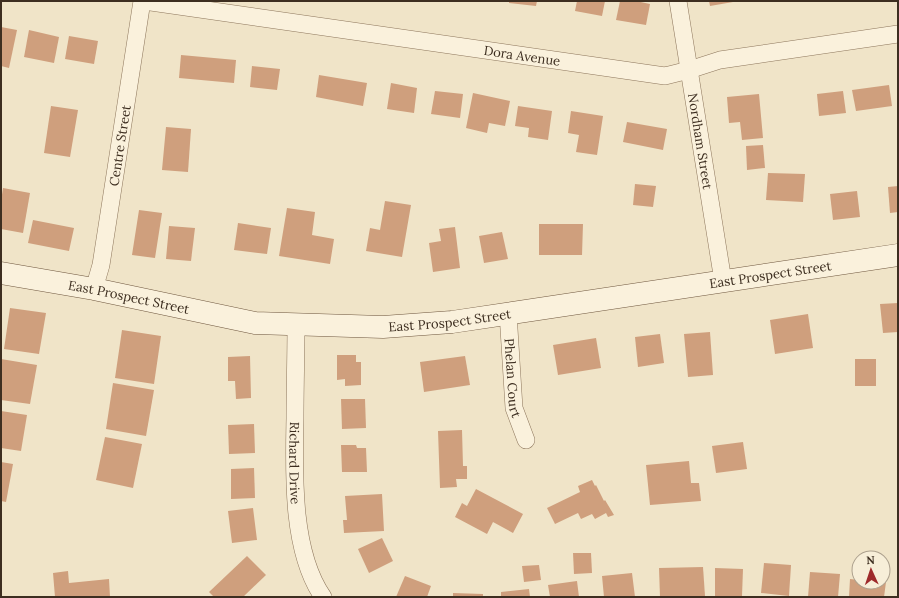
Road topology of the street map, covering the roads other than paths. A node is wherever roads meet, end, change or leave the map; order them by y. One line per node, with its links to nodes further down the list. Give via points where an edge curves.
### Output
1 (143, 1): 4 (street, Dora Avenue, via 665,76); 8 (street, Centre Street, via 101,265)
2 (678, 1): 4 (street, Nordham Street)
3 (898, 34): 4 (street, Dora Avenue, via 720,60)
4 (689, 70): 7 (street, Nordham Street)
5 (898, 255): 7 (street, East Prospect Street)
6 (1, 273): 8 (street, East Prospect Street)
7 (724, 281): 9 (street, East Prospect Street)
8 (94, 289): 10 (street, East Prospect Street, via 255,322)
9 (508, 314): 10 (street, East Prospect Street, via 452,322 383,327); 11 (street, Phelan Court, via 514,408)
10 (296, 323): 12 (street, Richard Drive, via 296,503 302,544 310,572)
11 (526, 440)
12 (321, 596)

